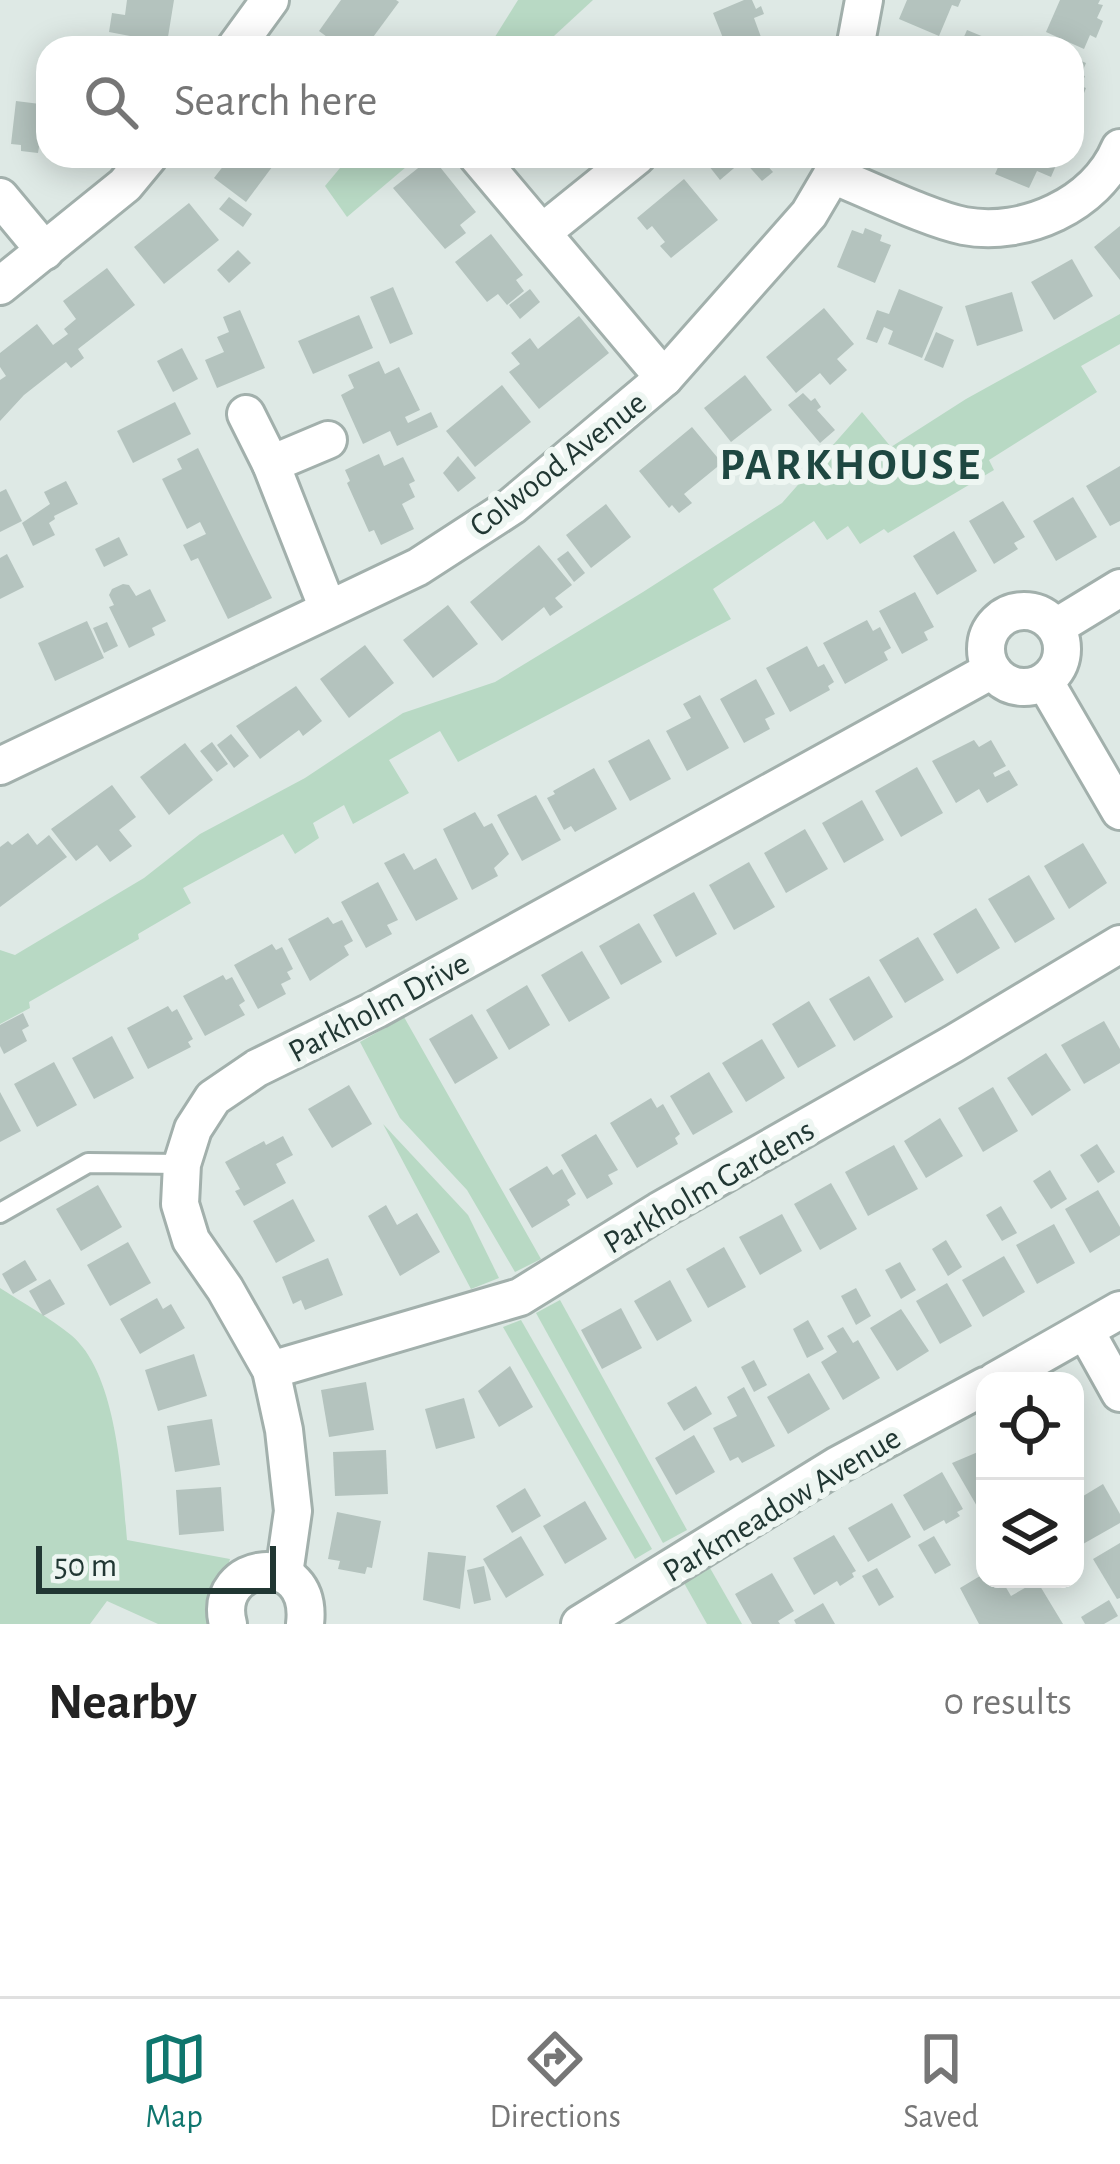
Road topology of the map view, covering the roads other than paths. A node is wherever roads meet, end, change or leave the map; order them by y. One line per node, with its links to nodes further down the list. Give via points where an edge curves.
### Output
1 (270, 0): 3 (street)
2 (864, 0): 4 (street)
3 (244, 36)
4 (857, 36)
5 (1120, 148): 10 (street, via 1079,199 1045,219 1002,226 963,226)
6 (139, 168): 13 (street)
7 (488, 168): 12 (street)
8 (622, 168): 12 (street)
9 (832, 168): 15 (street, Colwood Avenue, via 809,214)
10 (840, 168)
11 (0, 197): 13 (street)
12 (544, 231): 15 (street)
13 (45, 251): 14 (street)
14 (0, 286)
15 (664, 378): 20 (street, Colwood Avenue, via 512,506 418,567)
16 (246, 413): 18 (street)
17 (328, 440): 18 (street)
18 (271, 464): 20 (street)
19 (1120, 589): 21 (street)
20 (328, 610): 24 (street, Colwood Avenue)
21 (1056, 627): 22 (street, via 1041,614 1003,617 986,651); 23 (street, via 1063,646)
22 (992, 670): 23 (street, via 1006,684); 27 (street, Parkholm Drive, via 257,1068 213,1098)
23 (1046, 682): 25 (street)
24 (0, 766)
25 (1120, 811)
26 (1120, 944): 31 (street, Parkholm Gardens, via 520,1297)
27 (182, 1164): 28 (lane, via 88,1163); 31 (street, Parkholm Drive, via 180,1204 191,1240)
28 (0, 1213)
29 (1120, 1310): 30 (street)
30 (1086, 1332): 32 (street); 34 (street)
31 (271, 1370): 35 (street, Parkholm Drive, via 293,1511)
32 (1012, 1372)
33 (976, 1391): 38 (street, Parkmeadow Avenue, via 838,1465)
34 (1120, 1393)
35 (284, 1574): 36 (street, via 240,1578 226,1597); 37 (street, via 300,1587)
36 (228, 1624)
37 (305, 1624)
38 (580, 1624)

